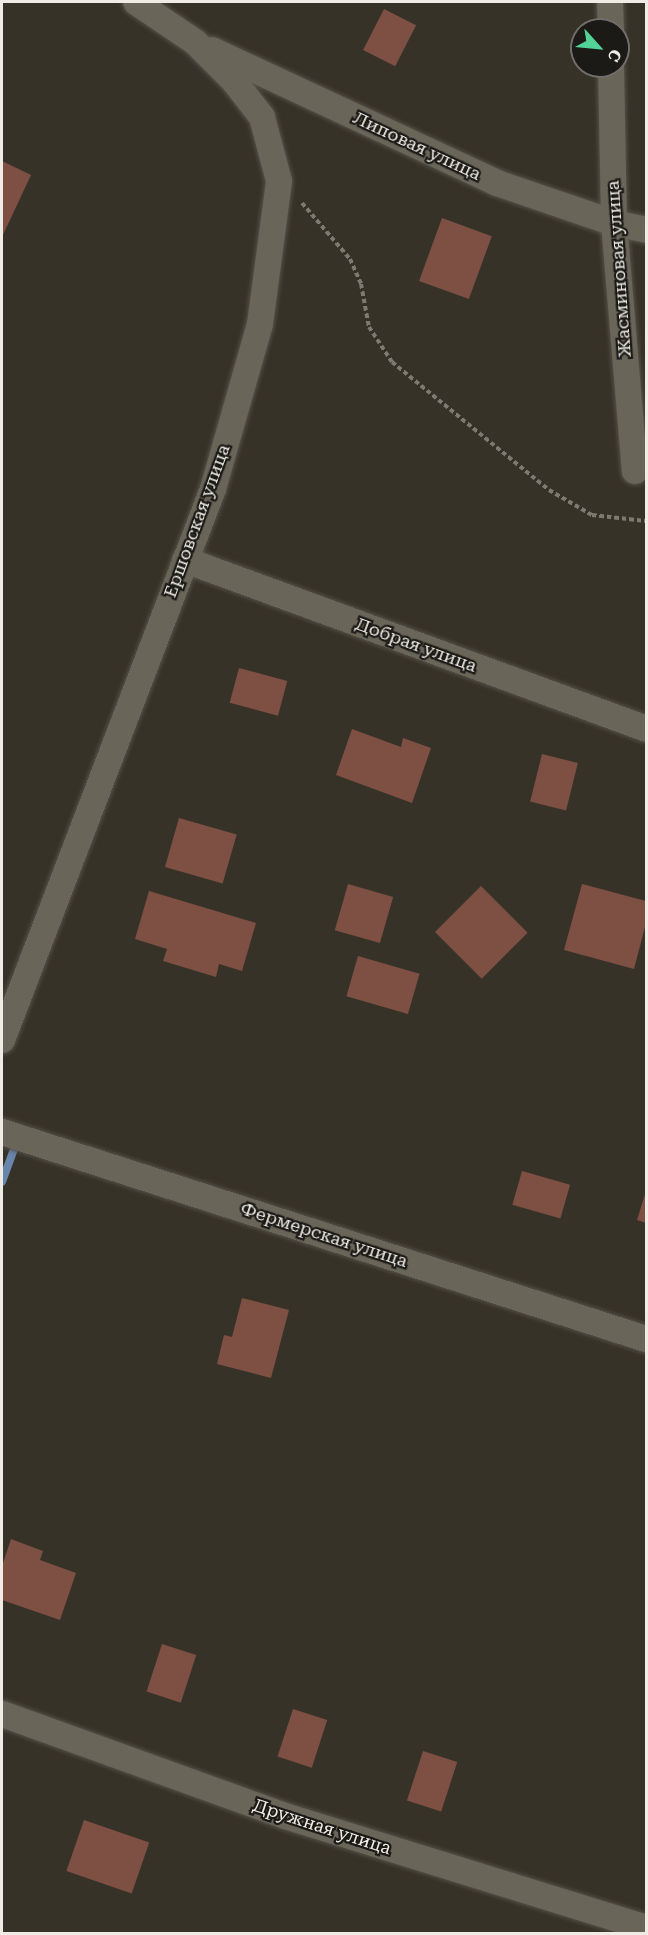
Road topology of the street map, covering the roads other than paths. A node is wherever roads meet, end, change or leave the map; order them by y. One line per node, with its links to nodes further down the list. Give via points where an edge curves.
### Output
1 (136, 2): 4 (street, Ершовская улица)
2 (610, 2): 3 (street)
3 (611, 18)
4 (195, 42): 6 (street, Липовая улица, via 496,183); 9 (street, Ершовская улица, via 262,117 279,181 260,324 213,489)
5 (611, 78): 6 (street, Жасминовая улица)
6 (614, 223): 7 (street, Липовая улица); 8 (street, Жасминовая улица)
7 (646, 230)
8 (635, 471)
9 (185, 560): 10 (street, Добрая улица); 11 (street, Ершовская улица)
10 (646, 729)
11 (2, 1040)
12 (2, 1132): 13 (street, Фермерская улица)
13 (646, 1339)
14 (2, 1714): 15 (street, Дружная улица, via 285,1816)
15 (646, 1928)

